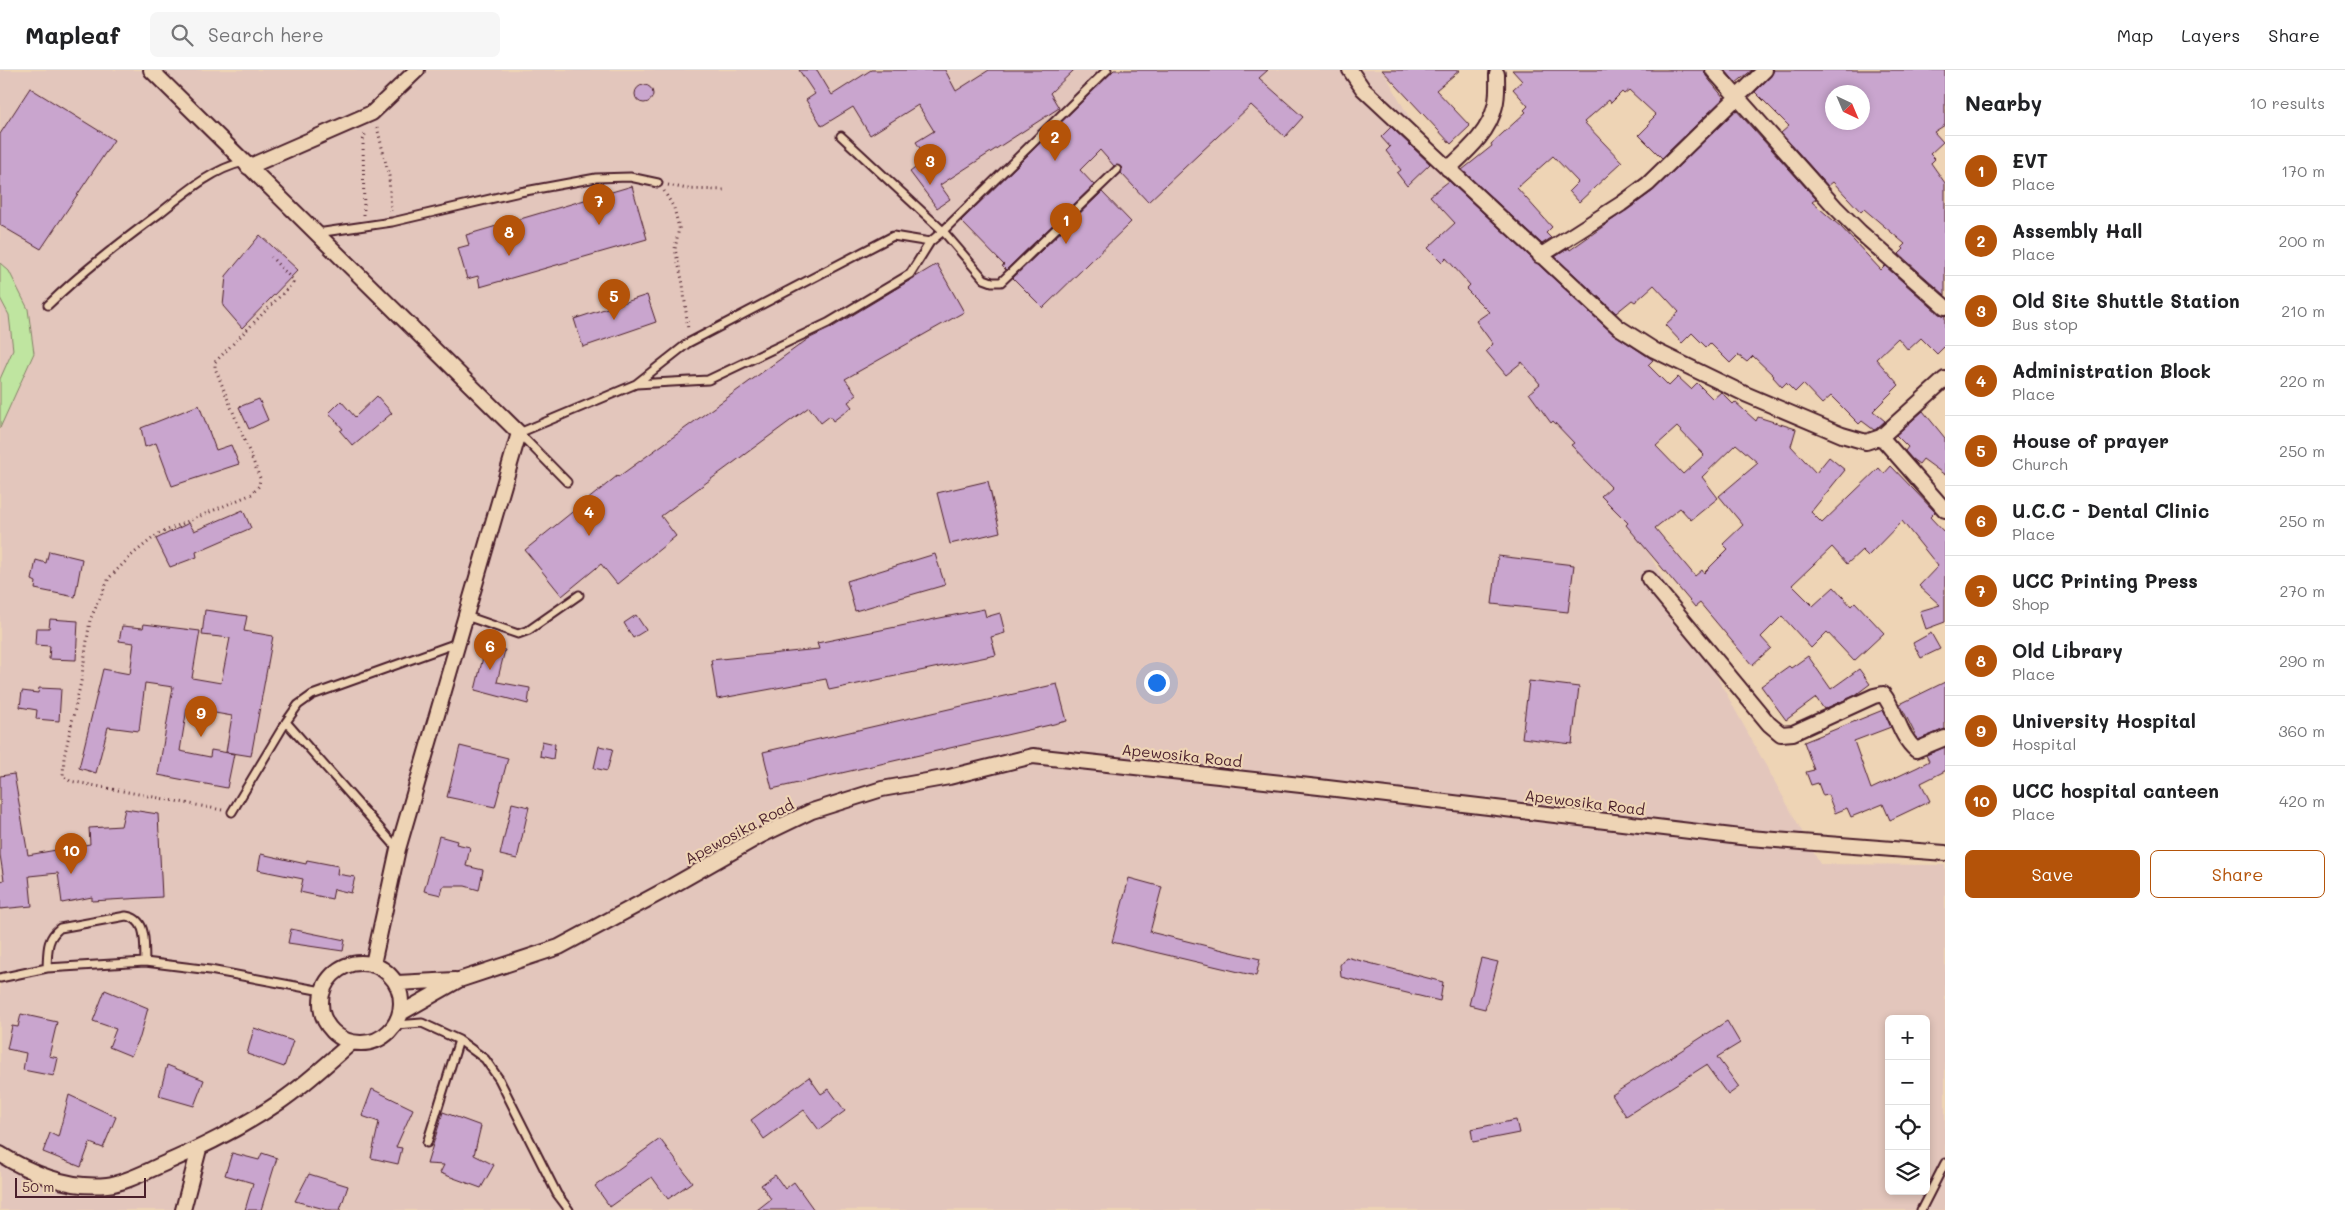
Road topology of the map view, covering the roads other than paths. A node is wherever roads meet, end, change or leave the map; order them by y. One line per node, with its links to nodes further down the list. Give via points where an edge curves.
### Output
1 (151, 70): 10 (street)
2 (417, 70): 10 (street, via 372,113)
3 (1107, 70): 14 (lane)
4 (1350, 70): 11 (street, via 1364,90)
5 (1713, 70): 8 (street)
6 (1765, 70): 8 (street)
7 (1497, 74): 11 (street, via 1496,106 1487,127 1472,147)
8 (1738, 97): 17 (street, via 1648,184); 19 (street, via 1860,232)
9 (841, 136): 14 (lane)
10 (246, 165): 15 (street); 18 (lane, via 229,166 194,187 124,240)
11 (1448, 169): 17 (street)
12 (1117, 170): 14 (lane, via 1001,282 984,279)
13 (658, 183): 15 (lane, via 630,177 596,178 392,222)
14 (943, 231): 16 (lane)
15 (317, 233): 22 (street)
16 (930, 242): 21 (lane, via 893,236 691,341); 21 (lane, via 910,274 819,327 708,380)
17 (1540, 256): 23 (street, via 1618,327 1654,350 1745,394 1842,435 1866,442)
18 (48, 305)
19 (1945, 307)
20 (1945, 379): 23 (street)
21 (636, 384): 22 (lane)
22 (519, 433): 24 (lane); 28 (street)
23 (1881, 437): 25 (street)
24 (567, 482)
25 (1945, 510)
26 (1649, 579): 31 (street, via 1769,724 1781,734 1793,733 1883,694 1908,743 1916,750)
27 (579, 595): 28 (lane, via 529,630 518,634)
28 (466, 616): 29 (street)
29 (458, 643): 30 (lane, via 312,695 298,705); 33 (street)
30 (286, 722): 32 (lane); 33 (lane)
31 (1945, 738)
32 (232, 812)
33 (398, 849): 36 (street)
34 (1945, 853): 39 (street, Apewosika Road, via 1749,838 1319,786 1033,756 949,778 882,789 812,811 559,946)
35 (145, 962): 37 (lane); 37 (lane, via 142,925 135,918 126,916 60,928 48,943); 41 (lane, via 210,970)
36 (373, 964): 40 (street, via 386,971); 41 (street, via 360,962 348,965 337,971)
37 (47, 968): 38 (lane)
38 (0, 978)
39 (459, 980): 40 (street); 42 (street)
40 (397, 983): 42 (street, via 402,997)
41 (322, 991): 44 (street, via 320,1007 325,1023)
42 (398, 1019): 43 (lane, via 422,1023); 44 (street, via 387,1034 376,1041)
43 (459, 1040): 45 (lane); 50 (lane, via 485,1059 499,1080 557,1194)
44 (350, 1043): 46 (street, via 282,1101)
45 (427, 1143)
46 (199, 1149): 47 (street, via 108,1185 62,1182 24,1169); 49 (street)
47 (0, 1154)
48 (1945, 1163): 51 (lane)
49 (183, 1210)
50 (569, 1210)
51 (1921, 1210)

